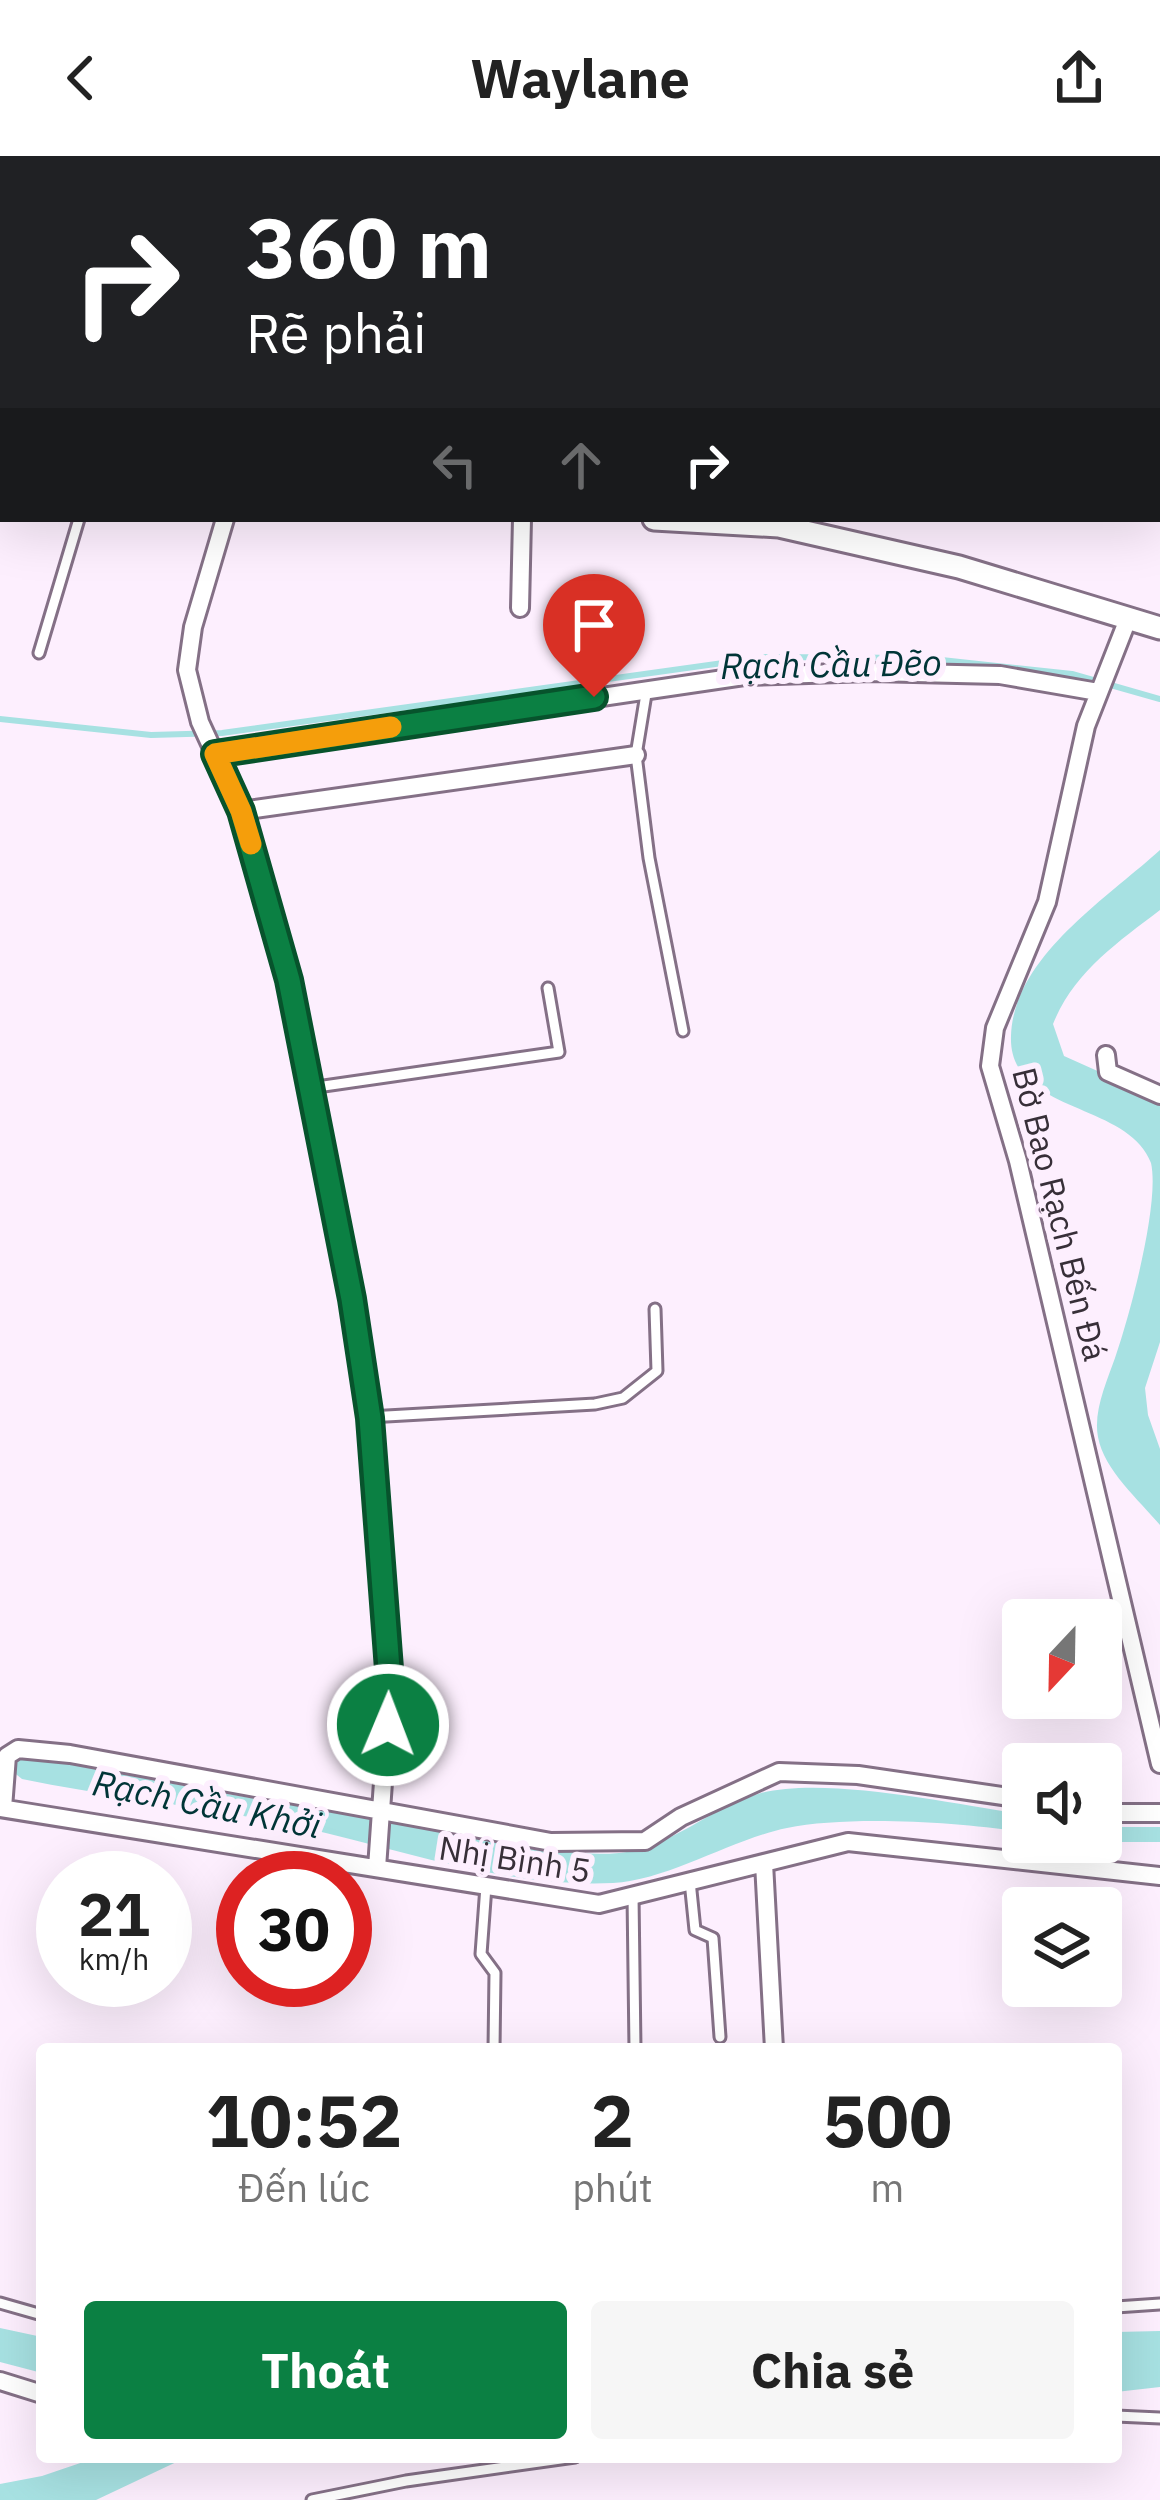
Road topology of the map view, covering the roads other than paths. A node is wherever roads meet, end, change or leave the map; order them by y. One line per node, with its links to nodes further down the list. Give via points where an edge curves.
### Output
1 (78, 522): 9 (lane)
2 (223, 522): 12 (street, via 187,670)
3 (522, 522): 6 (street)
4 (749, 522): 5 (street)
5 (780, 523): 7 (street)
6 (520, 608)
7 (1128, 620): 8 (street); 11 (street, Bờ Bao Rạch Bến Đá)
8 (1160, 628)
9 (39, 653)
10 (646, 688): 11 (street, via 871,672 1000,675); 12 (street); 13 (lane)
11 (1099, 688): 22 (street, Bờ Bao Rạch Bến Đá, via 1047,902 995,1028 990,1066)
12 (213, 750): 14 (street)
13 (636, 755): 14 (street); 16 (lane)
14 (241, 811): 18 (street)
15 (548, 988): 18 (lane, via 559,1052)
16 (683, 1031)
17 (1106, 1054): 19 (street, via 1108,1072)
18 (310, 1088): 21 (street)
19 (1160, 1095)
20 (655, 1309): 21 (lane, via 657,1371 623,1398)
21 (370, 1418): 25 (street, via 390,1682)
22 (1160, 1764)
23 (1002, 1796): 25 (street, via 779,1772 644,1840 574,1842)
24 (2, 1808): 25 (street, via 7,1756 18,1749); 28 (street, Nhị Bình 5)
25 (383, 1812): 28 (street)
26 (1122, 1813): 27 (street)
27 (1160, 1813)
28 (378, 1862): 32 (street, Nhị Bình 5)
29 (764, 1863): 30 (street, Nhị Bình 5, via 848,1842); 31 (street, Nhị Bình 5); 37 (street)
30 (1160, 1876)
31 (690, 1881): 33 (street, Nhị Bình 5); 34 (lane, via 695,1930 712,1938)
32 (486, 1886): 33 (street, Nhị Bình 5, via 598,1904); 35 (lane, via 482,1954 495,1973)
33 (633, 1895): 36 (lane)
34 (720, 2037)
35 (494, 2043)
36 (635, 2043)
37 (774, 2043)
38 (0, 2303): 41 (lane)
39 (1160, 2304): 40 (lane)
40 (1122, 2307)
41 (36, 2313)
42 (0, 2380): 43 (street)
43 (36, 2392)
44 (1122, 2416): 45 (lane)
45 (1160, 2418)
46 (533, 2463): 47 (lane)
47 (313, 2500)

